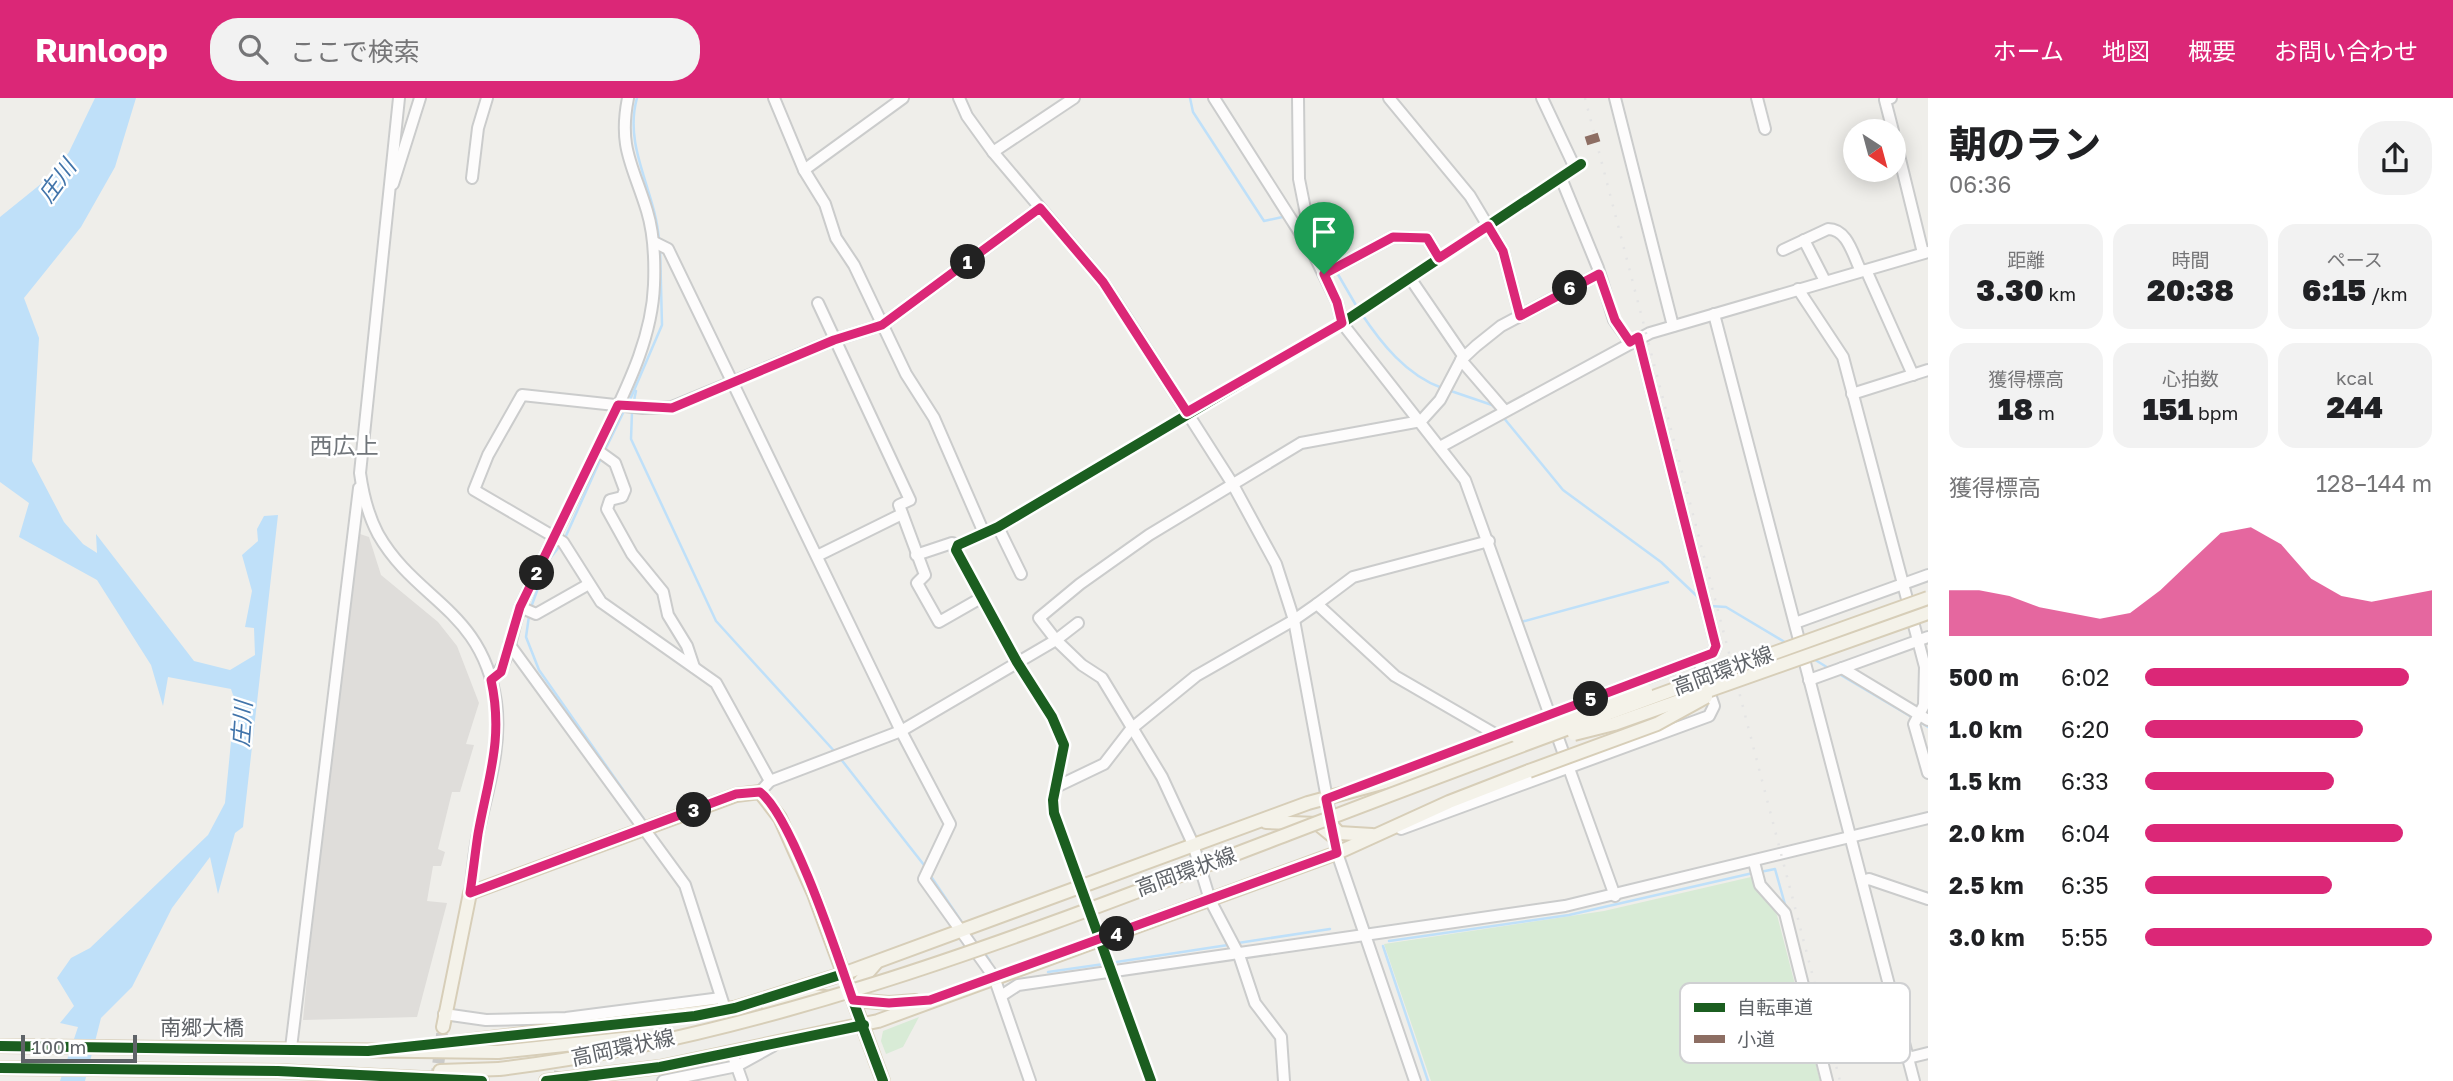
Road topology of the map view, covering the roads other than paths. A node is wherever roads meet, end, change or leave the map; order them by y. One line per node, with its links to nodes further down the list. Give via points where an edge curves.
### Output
1 (399, 98): 23 (street)
2 (420, 98): 23 (street, via 399,172)
3 (487, 98): 20 (street)
4 (628, 98): 27 (street, via 624,149)
5 (774, 98): 19 (street)
6 (904, 98): 19 (street)
7 (959, 98): 18 (street)
8 (1074, 98): 18 (street)
9 (1214, 98): 30 (street)
10 (1298, 98): 30 (street, via 1299,179)
11 (1389, 98): 25 (street, via 1470,196)
12 (1542, 98): 21 (street, via 1578,166)
13 (1615, 98): 43 (street)
14 (1757, 98): 17 (street)
15 (1891, 98): 16 (street, via 1885,100)
16 (1890, 119)
17 (1765, 129)
18 (992, 152): 24 (street)
19 (804, 170): 42 (street)
20 (472, 178)
21 (1561, 178): 25 (street); 34 (street)
22 (1906, 182): 29 (street)
23 (388, 193): 57 (street)
24 (1040, 208): 42 (street); 53 (street, via 1103,282)
25 (1488, 226): 31 (street); 40 (street, via 1503,251)
26 (1804, 240): 28 (street); 32 (street, via 1836,229 1844,234); 36 (street)
27 (654, 242): 49 (street, via 668,249); 51 (street, via 649,330)
28 (1783, 250)
29 (1925, 253): 32 (street)
30 (1314, 255): 33 (street)
31 (1439, 258): 33 (street, via 1427,238 1393,237); 35 (street)
32 (1863, 270): 36 (street); 48 (street)
33 (1324, 274): 41 (street)
34 (1599, 274): 40 (street); 45 (street, via 1615,320)
35 (1410, 278): 41 (street); 46 (street)
36 (1825, 281): 37 (street)
37 (1798, 289): 39 (street); 50 (street, via 1843,357)
38 (818, 303): 44 (street)
39 (1714, 314): 43 (street); 78 (street)
40 (1520, 316): 46 (street)
41 (1342, 323): 53 (street); 54 (street)
42 (882, 325): 44 (street); 61 (street, via 934,418)
43 (1673, 326): 45 (street)
44 (834, 340): 49 (street); 59 (street, via 910,499 898,505)
45 (1634, 340): 52 (street); 82 (street, via 1716,646 1713,653)
46 (1463, 358): 52 (street); 54 (street, via 1440,400)
47 (1928, 370): 48 (street)
48 (1913, 375): 50 (street)
49 (733, 382): 51 (street, via 672,408); 66 (street)
50 (1853, 394): 69 (street)
51 (618, 405): 56 (street); 62 (street, via 522,395 488,454 474,490)
52 (1505, 411): 55 (street)
53 (1187, 412): 58 (street); 60 (street)
54 (1421, 421): 55 (street); 58 (street, via 1301,443)
55 (1440, 447): 63 (street, via 1465,480)
56 (597, 450): 62 (street); 84 (street, via 615,463 625,490 622,497 610,500 607,509 632,554 663,592 668,615)
57 (360, 473): 87 (street, via 378,534 401,564 459,618); 139 (street)
58 (1232, 483): 76 (street, via 1276,564); 80 (street, via 1080,583 1039,618)
59 (902, 514): 65 (street); 66 (street)
60 (998, 527): 61 (street); 67 (street)
61 (984, 533): 64 (street)
62 (555, 537): 70 (street, via 563,542); 74 (street)
63 (1489, 541): 73 (street, via 1353,577); 90 (street)
64 (958, 545): 65 (street, via 951,543); 71 (street, via 956,550)
65 (916, 555): 71 (street, via 925,575 917,583 939,622)
66 (817, 556): 93 (street)
67 (1021, 574)
68 (1928, 575): 69 (street)
69 (1903, 583): 78 (street); 79 (street)
70 (589, 584): 74 (street, via 536,614); 84 (street, via 601,602)
71 (981, 598): 83 (street)
72 (1928, 598): 96 (main road, 高岡環状線, bridge)
73 (1317, 604): 76 (street); 94 (street, via 1395,676)
74 (520, 607): 81 (street)
75 (1928, 613): 86 (main road, 高岡環状線, bridge)
76 (1294, 620): 92 (street, via 1196,676); 103 (street)
77 (1078, 623): 80 (street)
78 (1795, 623): 88 (street)
79 (1923, 639): 85 (street); 91 (street)
80 (1056, 640): 83 (street); 92 (street, via 1102,678)
81 (509, 644): 87 (street, via 501,672); 106 (street)
82 (1698, 659): 89 (street); 95 (street, via 1713,712)
83 (1017, 662): 93 (street); 100 (street, via 1064,745)
84 (694, 667): 99 (street, via 716,683)
85 (1842, 668): 88 (street); 91 (street)
86 (1743, 677): 96 (main road, 高岡環状線, bridge, via 1614,724); 108 (main road, bridge, via 1657,724)
87 (491, 680): 115 (street, via 498,727 496,750)
88 (1809, 680): 109 (street)
89 (1625, 686): 90 (street); 95 (street)
90 (1549, 714): 94 (street); 97 (street)
91 (1920, 719): 98 (street)
92 (1131, 729): 100 (street, via 1104,764); 110 (street, via 1162,778)
93 (901, 731): 99 (street); 119 (street, via 950,824 924,879)
94 (1495, 734): 101 (street)
95 (1647, 740): 97 (street)
96 (1518, 742): 101 (main road); 135 (main road, 高岡環状線, bridge, via 1183,874 894,978)
97 (1569, 767): 108 (street); 116 (street)
98 (1928, 774)
99 (770, 781): 102 (street)
100 (1056, 787): 114 (street, via 1054,813)
101 (1362, 787): 103 (main road)
102 (760, 792): 106 (main road, via 736,794); 125 (main road, via 786,831)
103 (1326, 799): 105 (main road); 107 (street)
104 (1928, 818): 109 (street)
105 (1255, 822): 107 (main road, via 1311,823); 110 (main road)
106 (646, 828): 115 (main road); 132 (street, via 685,885)
107 (1332, 831): 108 (main road); 111 (street)
108 (1380, 833): 111 (main road)
109 (1851, 838): 112 (street); 113 (street)
110 (1194, 845): 114 (main road); 118 (street)
111 (1337, 853): 118 (main road); 120 (street)
112 (1754, 862): 116 (street); 127 (street, via 1760,885 1785,912)
113 (1863, 881): 117 (street); 128 (street)
114 (1081, 888): 119 (main road); 121 (street)
115 (470, 893): 133 (main road)
116 (1615, 896): 120 (street)
117 (1928, 899)
118 (1210, 900): 121 (main road); 122 (street)
119 (962, 931): 123 (main road); 126 (street)
120 (1364, 934): 122 (street); 157 (street)
121 (1100, 940): 124 (street); 126 (main road)
122 (1238, 955): 124 (street); 156 (street, via 1255,1003 1281,1037)
123 (882, 958): 125 (main road); 130 (main road)
124 (1113, 973): 129 (street, via 1018,985); 155 (street)
125 (843, 974): 130 (main road); 132 (main road)
126 (994, 977): 129 (street); 131 (main road)
127 (1803, 983)
128 (1889, 983)
129 (1001, 996): 154 (street)
130 (853, 998): 131 (main road, via 889,1003); 132 (main road, via 806,996 758,1007); 134 (main road); 136 (main road)
131 (930, 1000): 134 (main road)
132 (727, 1005): 133 (street, via 566,1018); 140 (main road, via 671,1018)
133 (444, 1021)
134 (864, 1025): 136 (main road); 153 (main road)
135 (717, 1028): 140 (main road, 高岡環状線, bridge, via 498,1052); 148 (main road, 高岡環状線, bridge, via 570,1060 499,1069)
136 (836, 1031): 137 (main road)
137 (777, 1043): 141 (main road); 146 (street)
138 (0, 1046): 139 (main road, 南郷大橋)
139 (285, 1048): 140 (main road, 南郷大橋)
140 (368, 1051)
141 (732, 1053): 146 (street); 150 (main road)
142 (1928, 1053): 143 (street)
143 (1910, 1058)
144 (1823, 1063): 158 (street)
145 (1909, 1063): 159 (street)
146 (737, 1066): 151 (street); 152 (street)
147 (0, 1068): 148 (main road, 南郷大橋)
148 (318, 1072): 149 (main road)
149 (482, 1081)
150 (546, 1081)
151 (663, 1081)
152 (742, 1081)
153 (883, 1081)
154 (1030, 1081)
155 (1151, 1081)
156 (1283, 1081)
157 (1415, 1081)
158 (1827, 1081)
159 (1914, 1081)

